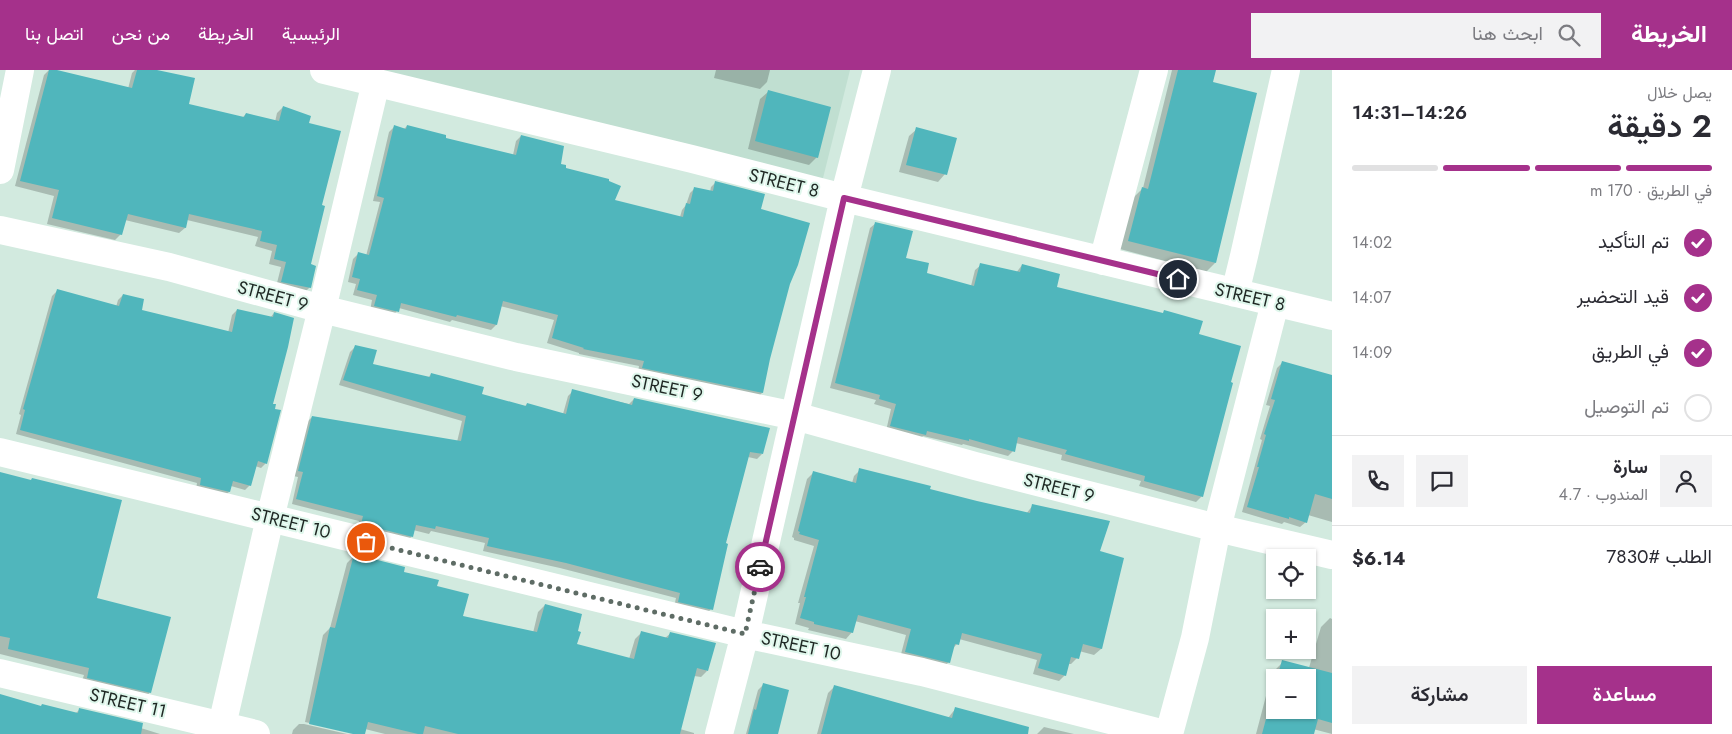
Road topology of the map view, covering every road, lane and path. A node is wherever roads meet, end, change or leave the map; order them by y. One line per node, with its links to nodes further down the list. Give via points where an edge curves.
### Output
1 (20, 70): 7 (street)
2 (324, 70): 6 (street, STREET 8)
3 (876, 70): 8 (street)
4 (1154, 70): 10 (street)
5 (1286, 70): 11 (street)
6 (376, 82): 8 (street, STREET 8); 13 (street)
7 (0, 170)
8 (844, 198): 10 (street, STREET 8); 15 (street)
9 (0, 230): 13 (street, STREET 9, via 169,268)
10 (1103, 261): 11 (street, STREET 8)
11 (1235, 293): 12 (street, STREET 8)
12 (1275, 303): 14 (street, STREET 8); 18 (street)
13 (322, 309): 15 (street, STREET 9, via 516,357); 17 (street)
14 (1332, 316)
15 (795, 416): 18 (street, STREET 9); 20 (street)
16 (0, 452): 17 (street, STREET 10)
17 (270, 518): 20 (street, STREET 10); 22 (street)
18 (1218, 528): 19 (street, STREET 9); 25 (street, via 1195,638)
19 (1332, 555)
20 (745, 634): 24 (street); 25 (street, STREET 10, via 922,672)
21 (0, 673): 22 (street, STREET 11)
22 (221, 730): 23 (street, STREET 11)
23 (256, 734)
24 (719, 734)
25 (1167, 734)

